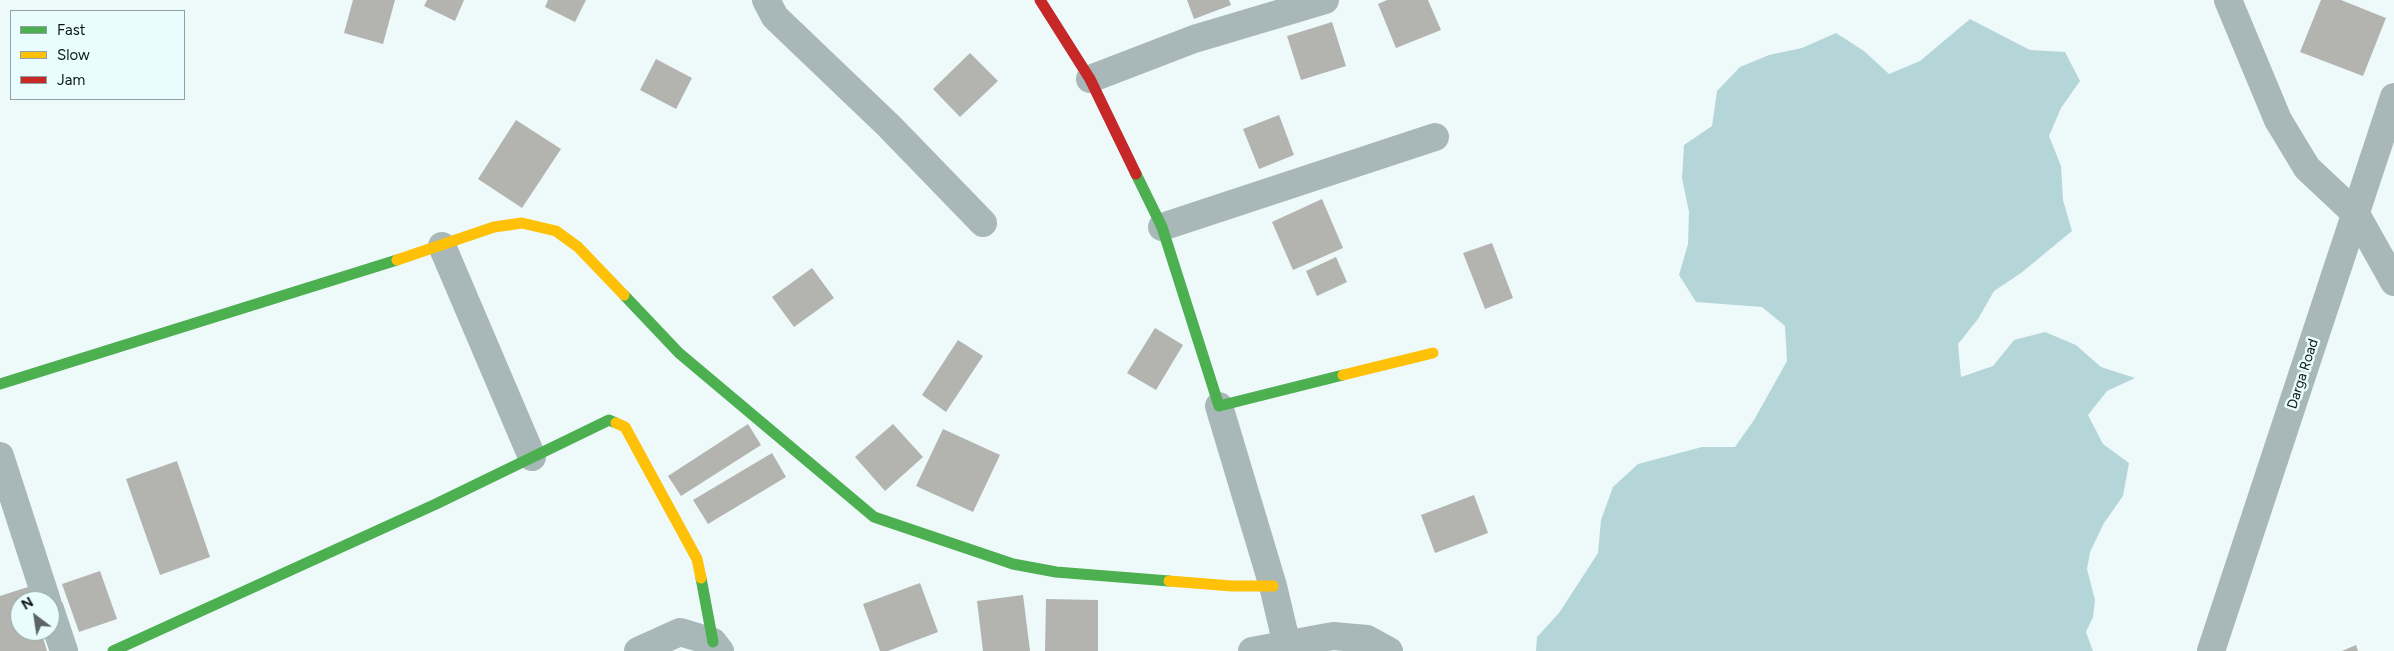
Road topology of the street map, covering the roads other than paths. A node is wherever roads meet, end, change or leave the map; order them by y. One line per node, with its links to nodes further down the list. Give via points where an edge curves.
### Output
1 (766, 0): 10 (street, via 775,17)
2 (1040, 0): 5 (street)
3 (1325, 0): 5 (street, via 1194,39)
4 (2228, 0): 9 (street, via 2278,120 2307,168)
5 (1090, 79): 11 (street)
6 (2394, 98): 8 (street, Darga Road)
7 (1435, 138): 11 (street)
8 (2383, 163): 9 (street, Darga Road)
9 (2356, 214): 13 (street); 29 (street, Darga Road)
10 (983, 223)
11 (1162, 227): 16 (street)
12 (442, 246): 15 (street); 18 (street); 19 (street, via 522,222 556,231 578,247 679,353 874,518 1013,564 1056,572 1232,586)
13 (2394, 282)
14 (1433, 353): 16 (street)
15 (0, 384)
16 (1219, 406): 19 (street)
17 (0, 456): 20 (street)
18 (532, 457): 23 (street, via 609,420 625,427 697,559); 25 (street)
19 (1273, 586): 22 (street)
20 (44, 591)
21 (60, 639): 24 (street)
22 (1287, 645): 27 (street); 28 (street, via 1333,636 1367,639)
23 (716, 647): 26 (street, via 680,632)
24 (64, 651)
25 (113, 651)
26 (638, 651)
27 (1252, 651)
28 (1389, 651)
29 (2211, 651)

